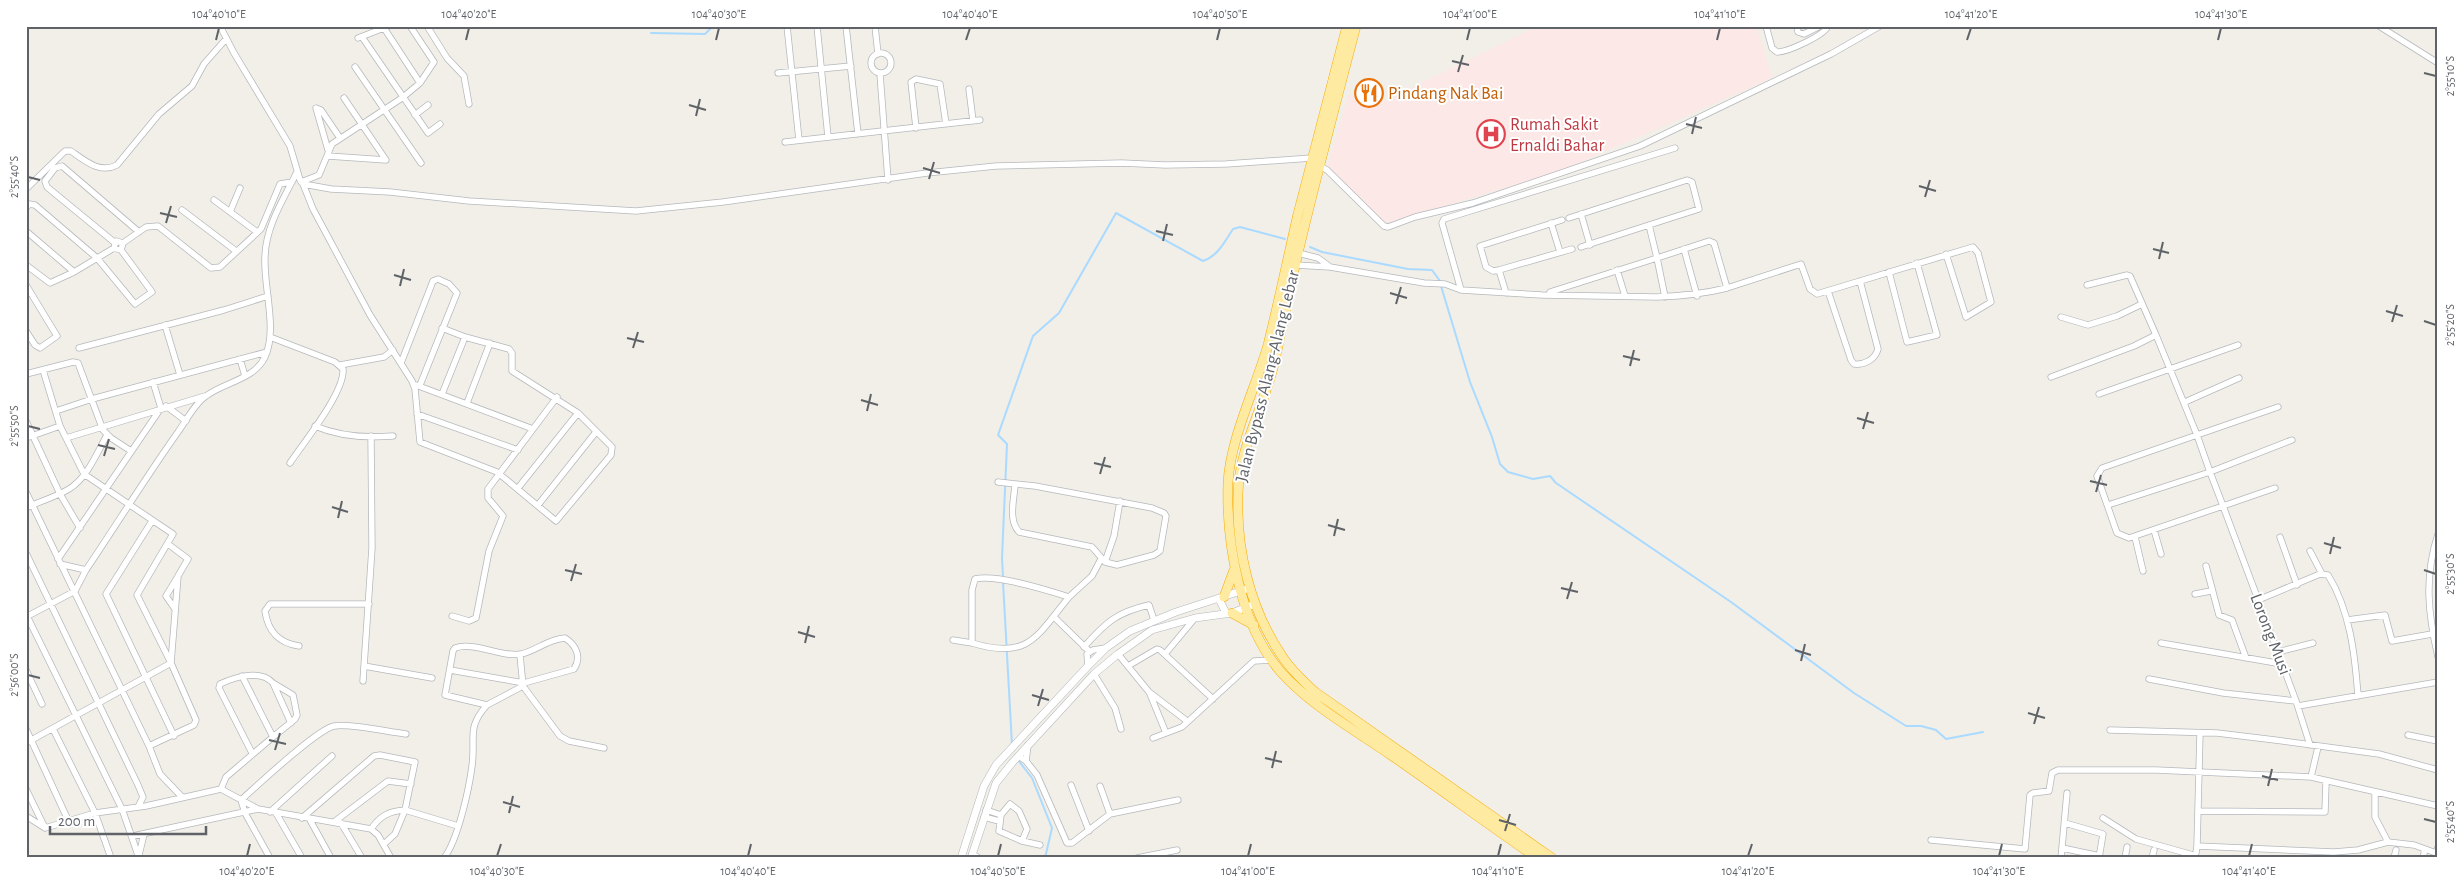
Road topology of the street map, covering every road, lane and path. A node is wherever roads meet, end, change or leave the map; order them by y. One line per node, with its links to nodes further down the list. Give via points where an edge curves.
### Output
1 (220, 26): 17 (street)
2 (410, 26): 26 (street, via 434,62)
3 (427, 26): 30 (street, via 447,58 464,76)
4 (787, 26): 23 (street)
5 (817, 26): 22 (street)
6 (846, 26): 20 (street)
7 (875, 26): 18 (street)
8 (1347, 26): 48 (highway, Jalan Bypass Alang-Alang Lebar)
9 (1356, 26): 50 (highway, Jalan Bypass Alang-Alang Lebar)
10 (1766, 26): 13 (street, via 1772,48 1777,52 1812,38 1827,30)
11 (1797, 26): 12 (street, via 1798,32 1804,34)
12 (1820, 26)
13 (1828, 26)
14 (1880, 26): 50 (street, via 1831,54 1640,146 1473,203 1388,227)
15 (2379, 26): 19 (street)
16 (386, 27): 26 (street); 29 (street, via 360,38)
17 (226, 38): 51 (street, via 290,146); 55 (street, via 204,64 192,86 159,114 117,166 100,168 71,150 65,151)
18 (878, 54): 25 (street, via 871,64); 25 (street, via 885,54 891,63 889,70)
19 (2438, 63)
20 (851, 66): 22 (street); 41 (street)
21 (355, 67): 32 (street)
22 (822, 69): 23 (street); 42 (street)
23 (791, 72): 24 (street); 44 (street)
24 (778, 73)
25 (880, 74): 40 (street)
26 (420, 83): 29 (street)
27 (969, 89): 35 (street)
28 (344, 98): 38 (street)
29 (402, 98): 32 (street); 33 (street)
30 (469, 104)
31 (428, 105): 33 (street)
32 (384, 111): 38 (street); 49 (street)
33 (415, 115): 36 (street, via 428,133)
34 (980, 120): 35 (street)
35 (973, 121): 37 (street)
36 (440, 124)
37 (946, 124): 39 (street); 39 (street, via 940,84 916,79 911,82)
38 (361, 125): 43 (street); 47 (street, via 386,160)
39 (916, 128): 40 (street)
40 (885, 132): 41 (street); 52 (street)
41 (858, 134): 42 (street)
42 (828, 137): 44 (street)
43 (340, 138): 47 (street); 47 (street, via 321,110 316,108)
44 (799, 140): 45 (street)
45 (785, 142)
46 (1675, 148): 93 (street, via 1444,220 1442,223)
47 (328, 153): 54 (street, via 319,175)
48 (1312, 158): 52 (street, via 1226,164 1004,165); 71 (highway, Jalan Bypass Alang-Alang Lebar)
49 (421, 163)
50 (1320, 166): 71 (highway, Jalan Bypass Alang-Alang Lebar)
51 (298, 172): 53 (street); 54 (street)
52 (888, 180): 54 (street, via 636,211 520,205 331,189)
53 (292, 182): 68 (street, via 278,186 264,224); 97 (street, via 270,228 266,246)
54 (302, 183): 112 (street, via 370,315)
55 (26, 188)
56 (240, 188): 60 (street)
57 (214, 200): 60 (street)
58 (26, 208): 79 (street, via 29,204 35,205)
59 (182, 210): 76 (street)
60 (230, 212): 68 (street)
61 (1581, 214): 62 (street); 65 (street, via 1687,180 1692,182 1699,209); 69 (street)
62 (1570, 218)
63 (1562, 220): 64 (street)
64 (1551, 223): 77 (street); 85 (street, via 1480,246 1486,267)
65 (1649, 225): 69 (street); 80 (street)
66 (26, 232): 87 (street)
67 (139, 232): 70 (street, via 58,166 46,181 47,186); 72 (street); 76 (street, via 146,227 158,226 211,268 220,267)
68 (257, 232): 76 (street)
69 (1590, 244): 73 (street)
70 (114, 245): 72 (street, via 120,241); 79 (street)
71 (1296, 245): 83 (highway, Jalan Bypass Alang-Alang Lebar); 84 (street); 186 (highway, Jalan Bypass Alang-Alang Lebar, via 1232,459 1228,491)
72 (122, 246): 79 (street, via 152,292 135,304)
73 (1581, 247)
74 (1572, 249): 77 (street)
75 (1684, 249): 80 (street); 92 (street, via 1709,241 1714,244); 99 (street)
76 (236, 251)
77 (1560, 252): 85 (street)
78 (1946, 254): 78 (street, via 1973,247 1978,253 1992,302 1966,317); 81 (street)
79 (97, 258): 87 (street)
80 (1657, 258): 86 (street); 100 (street)
81 (1917, 263): 88 (street); 88 (street, via 1937,335 1908,342)
82 (26, 265): 87 (street, via 50,283)
83 (1295, 265): 84 (street); 194 (highway, Jalan Bypass Alang-Alang Lebar, via 1265,398 1239,472 1240,534)
84 (1330, 267): 93 (street, via 1446,284)
85 (1499, 270): 95 (street)
86 (1617, 270): 96 (street); 98 (street)
87 (74, 272)
88 (1889, 272): 89 (street)
89 (1860, 281): 94 (street); 94 (street, via 1878,350 1864,363 1854,364 1851,360)
90 (26, 285): 105 (street, via 57,336 40,348)
91 (2088, 285): 101 (street, Lorong Musi, via 2129,275)
92 (1727, 288): 94 (street, via 1801,264 1812,292); 99 (street)
93 (1461, 290): 95 (street)
94 (1828, 291)
95 (1506, 293): 96 (street)
96 (1542, 295): 98 (street)
97 (268, 296): 103 (street); 107 (street)
98 (1625, 296): 100 (street)
99 (1697, 296): 100 (street)
100 (1665, 297)
101 (2142, 304): 102 (street, via 2088,325); 106 (street, Lorong Musi)
102 (2061, 317)
103 (165, 325): 111 (street); 120 (street)
104 (442, 328): 108 (street); 115 (street, via 457,293 444,280 435,279); 125 (street)
105 (26, 331)
106 (2156, 335): 117 (street, Lorong Musi); 122 (street)
107 (270, 337): 113 (street); 116 (street)
108 (465, 337): 109 (street); 126 (street)
109 (490, 343): 129 (street, via 511,350 511,369); 132 (street)
110 (2238, 345): 117 (street)
111 (79, 348)
112 (393, 350): 115 (street); 116 (street, via 384,357)
113 (267, 352): 114 (street); 121 (street, via 257,368)
114 (240, 359): 120 (street); 121 (street)
115 (401, 363): 125 (street)
116 (340, 365): 144 (street, via 343,374 336,396)
117 (2171, 368): 127 (street); 131 (street, Lorong Musi)
118 (43, 370): 119 (street); 130 (street, via 78,363); 135 (street)
119 (26, 374)
120 (180, 375): 124 (street)
121 (245, 376): 128 (street)
122 (2051, 377)
123 (2239, 378): 131 (street)
124 (153, 382): 130 (street); 133 (street)
125 (417, 385): 126 (street); 138 (street)
126 (442, 394): 132 (street)
127 (2099, 394)
128 (205, 396): 133 (street); 140 (street)
129 (557, 398): 136 (street); 145 (street)
130 (92, 399): 135 (street); 143 (street)
131 (2185, 402): 149 (street, Lorong Musi)
132 (467, 403): 145 (street)
133 (163, 407): 137 (street); 140 (street); 141 (street)
134 (2278, 407): 149 (street)
135 (56, 411): 142 (street)
136 (578, 413): 146 (street); 163 (street)
137 (140, 414): 141 (street); 143 (street)
138 (417, 414): 155 (street); 159 (street, via 422,443)
139 (26, 421): 147 (street)
140 (186, 421): 172 (street)
141 (150, 424): 156 (street)
142 (60, 426): 147 (street); 153 (street)
143 (101, 426): 148 (street); 153 (street)
144 (314, 426): 150 (street, via 332,432); 157 (street)
145 (533, 429): 155 (street)
146 (596, 432): 170 (street); 170 (street, via 612,447 611,454 556,520)
147 (33, 435): 152 (street); 167 (street)
148 (107, 435): 156 (street); 160 (street)
149 (2197, 435): 158 (street, Lorong Musi); 171 (street, via 2102,468 2097,476)
150 (372, 436): 151 (street); 202 (street)
151 (393, 436)
152 (26, 438)
153 (66, 438): 160 (street)
154 (2292, 440): 158 (street)
155 (518, 450): 159 (street)
156 (131, 451): 165 (street)
157 (290, 463)
158 (2210, 472): 171 (street); 173 (street, Lorong Musi)
159 (499, 473): 163 (street); 207 (street, via 487,493 503,516 489,551 476,618 469,621)
160 (84, 474): 165 (street); 167 (street)
161 (1000, 482): 162 (street)
162 (1014, 484): 168 (street); 185 (street, via 1012,517 1019,532 1092,548)
163 (518, 488): 170 (street)
164 (2275, 488): 173 (street)
165 (106, 490): 172 (street); 176 (street)
166 (26, 492): 169 (street)
167 (60, 494): 169 (street); 176 (street)
168 (1120, 502): 185 (street, via 1114,536); 185 (street, via 1164,513 1166,523 1160,551 1122,564)
169 (32, 505): 174 (street); 187 (street)
170 (538, 505)
171 (2108, 505): 179 (street, via 2117,533)
172 (130, 506): 175 (street); 189 (street)
173 (2224, 506): 177 (street); 200 (street, Lorong Musi)
174 (26, 508)
175 (152, 521): 181 (street, via 173,534); 237 (street, via 106,594)
176 (80, 528): 187 (street)
177 (2154, 530): 179 (street); 184 (street)
178 (2438, 534): 213 (street, via 2430,557 2428,598)
179 (2135, 537): 190 (street)
180 (2280, 537): 193 (street)
181 (168, 544): 192 (street, via 188,558); 228 (street, via 137,595)
182 (2310, 551): 191 (street)
183 (26, 553): 201 (street)
184 (2161, 554)
185 (1103, 561): 198 (street)
186 (1235, 561): 194 (highway, Jalan Bypass Alang-Alang Lebar); 199 (highway, via 1234,575)
187 (59, 562): 189 (street); 195 (street)
188 (2206, 566): 196 (street)
189 (86, 570): 195 (street)
190 (2143, 571)
191 (2322, 574): 193 (street); 211 (street, via 2328,575 2338,590)
192 (178, 576): 204 (street); 204 (street, via 166,596)
193 (2297, 585): 200 (street)
194 (1246, 589): 199 (street); 203 (highway, Jalan Bypass Alang-Alang Lebar)
195 (75, 591): 201 (street); 244 (street)
196 (2211, 592): 197 (street); 226 (street, via 2219,616 2232,620)
197 (2195, 594)
198 (1069, 597): 208 (street); 216 (street, via 1000,580 978,578 972,582)
199 (1221, 598): 205 (street); 210 (street)
200 (2258, 600): 221 (street, Lorong Musi)
201 (51, 604): 206 (street); 248 (street)
202 (369, 604): 218 (street, via 270,604 265,612 272,632 285,642); 230 (street)
203 (1250, 605): 205 (street); 212 (highway, Jalan Bypass Alang-Alang Lebar); 347 (highway, Jalan Bypass Alang-Alang Lebar, via 1283,658 1315,692)
204 (175, 609): 228 (street)
205 (1229, 613): 209 (street); 212 (highway)
206 (27, 616): 255 (street)
207 (452, 616)
208 (1054, 617): 216 (street, via 1020,648 988,648); 220 (street)
209 (1195, 618): 222 (street, via 1152,630); 223 (street)
210 (1154, 620): 219 (street, via 1130,631); 220 (street, via 1149,605 1125,613 1111,619)
211 (2347, 620): 213 (street, via 2385,615 2392,640); 246 (street)
212 (1254, 625): 227 (highway, Jalan Bypass Alang-Alang Lebar)
213 (2435, 637): 225 (street)
214 (953, 640): 216 (street)
215 (2314, 642): 221 (street)
216 (972, 643)
217 (2161, 643): 226 (street)
218 (299, 646)
219 (1106, 648): 220 (street); 231 (street)
220 (1086, 649): 231 (street)
221 (2278, 652): 229 (street, Lorong Musi)
222 (1118, 654): 232 (street); 235 (street)
223 (1165, 654): 232 (street, via 1157,649); 247 (street)
224 (520, 655): 234 (street, via 456,646); 243 (street); 243 (street, via 565,638 574,644 578,656 574,669)
225 (2438, 657)
226 (2246, 658): 229 (street)
227 (1272, 660): 247 (street, via 1254,661); 346 (highway, Jalan Bypass Alang-Alang Lebar, via 1290,681 1335,717)
228 (171, 663): 237 (street); 267 (street, via 196,720 194,725)
229 (2282, 664): 251 (street, Lorong Musi)
230 (364, 666): 238 (street); 240 (street)
231 (1088, 666): 252 (street)
232 (1128, 666): 245 (street)
233 (26, 670): 249 (street)
234 (450, 670): 243 (street); 250 (street, via 446,695)
235 (1094, 674): 253 (street); 261 (street, via 1115,708)
236 (242, 676): 242 (street, via 260,677); 268 (street); 277 (street, via 221,683 219,687)
237 (147, 677): 244 (street); 267 (street)
238 (432, 678)
239 (2149, 679): 251 (street)
240 (363, 681)
241 (2438, 682): 246 (street)
242 (273, 684): 258 (street); 258 (street, via 293,695 297,715)
243 (524, 685): 250 (street); 276 (street, via 560,736)
244 (123, 690): 248 (street); 274 (street)
245 (1149, 692): 257 (street); 263 (street)
246 (2358, 696): 251 (street)
247 (1213, 698): 257 (street)
248 (98, 703): 255 (street); 296 (street, via 142,795)
249 (42, 704)
250 (487, 704): 315 (street, via 473,724 472,767)
251 (2297, 704): 273 (street, Lorong Musi)
252 (1051, 706): 253 (street); 254 (street)
253 (1057, 713): 256 (street)
254 (1044, 714): 256 (street); 344 (street, via 996,764 984,786)
255 (76, 716): 260 (street); 297 (street)
256 (1050, 720): 272 (street)
257 (1187, 721): 263 (street, via 1182,727)
258 (291, 723): 268 (street)
259 (26, 729): 271 (street)
260 (53, 729): 271 (street); 301 (street)
261 (1121, 729)
262 (2110, 730): 264 (street)
263 (1166, 733): 269 (street)
264 (2200, 733): 273 (street); 282 (street)
265 (406, 734): 293 (street, via 330,727)
266 (2408, 735): 270 (street)
267 (174, 736): 274 (street)
268 (273, 737): 277 (street)
269 (1152, 738)
270 (2438, 741)
271 (29, 742): 310 (street)
272 (1028, 745): 279 (street); 280 (street)
273 (2310, 745): 275 (street)
274 (150, 746): 292 (street, via 160,774)
275 (2318, 747): 281 (street, via 2379,754); 283 (street)
276 (604, 748)
277 (252, 753): 288 (street, via 226,777)
278 (332, 756): 303 (street)
279 (1015, 759): 280 (street); 304 (street, via 996,783)
280 (1026, 761): 318 (street, via 1037,775 1064,840 1072,843)
281 (2438, 770)
282 (2200, 772): 283 (street); 300 (street); 321 (street, via 2054,771 2049,792 2030,795 2025,848)
283 (2311, 777): 284 (street)
284 (2326, 782): 291 (street); 300 (street, via 2325,812)
285 (412, 784): 299 (street); 307 (street, via 415,762 376,755); 312 (street, via 388,781)
286 (1070, 785): 318 (street)
287 (1100, 786): 305 (street)
288 (221, 789): 292 (street); 293 (street)
289 (26, 790): 316 (street)
290 (2067, 792): 314 (street)
291 (2375, 793): 295 (street); 323 (street, via 2375,817)
292 (182, 796): 296 (street)
293 (241, 800): 298 (street); 302 (street)
294 (1178, 800): 305 (street)
295 (2438, 806)
296 (138, 807): 297 (street)
297 (122, 809): 301 (street); 320 (street)
298 (258, 809): 302 (street); 303 (street)
299 (406, 810): 315 (street); 317 (street, via 382,816); 324 (street, via 395,834)
300 (2198, 811): 326 (street)
301 (95, 813): 310 (street); 337 (street)
302 (245, 813): 319 (street); 338 (street)
303 (273, 813): 307 (street); 339 (street)
304 (985, 814): 308 (street); 334 (street)
305 (1110, 814): 318 (street)
306 (26, 816): 316 (street)
307 (302, 818): 311 (street)
308 (1000, 818): 322 (street, via 999,832); 322 (street, via 1010,804 1020,811 1026,829)
309 (2103, 818): 326 (street, via 2127,835 2145,842 2194,855)
310 (68, 820): 316 (street)
311 (310, 820): 312 (street); 340 (street)
312 (334, 822): 313 (street)
313 (341, 823): 317 (street); 341 (street)
314 (2065, 823): 328 (street); 336 (street, via 2103,834)
315 (458, 826): 343 (street)
316 (45, 828)
317 (370, 829): 324 (street)
318 (1088, 830)
319 (144, 834): 320 (street); 335 (street)
320 (133, 836): 335 (street)
321 (1931, 840)
322 (1022, 841): 325 (street)
323 (2388, 842): 326 (street, via 2334,852); 329 (street, via 2414,844)
324 (384, 844): 342 (street)
325 (1040, 845)
326 (2197, 846)
327 (2127, 847): 349 (street)
328 (2062, 848): 336 (street); 348 (street)
329 (2425, 849): 333 (street); 352 (street)
330 (1178, 850): 345 (street)
331 (2154, 850): 350 (street)
332 (2396, 850): 351 (street)
333 (2436, 853)
334 (974, 856)
335 (139, 857)
336 (2099, 857)
337 (111, 858)
338 (270, 858)
339 (302, 858)
340 (331, 858)
341 (362, 858)
342 (391, 858)
343 (444, 858)
344 (961, 858)
345 (1137, 858)
346 (1537, 858)
347 (1552, 858)
348 (2061, 858)
349 (2125, 858)
350 (2152, 858)
351 (2394, 858)
352 (2423, 858)

